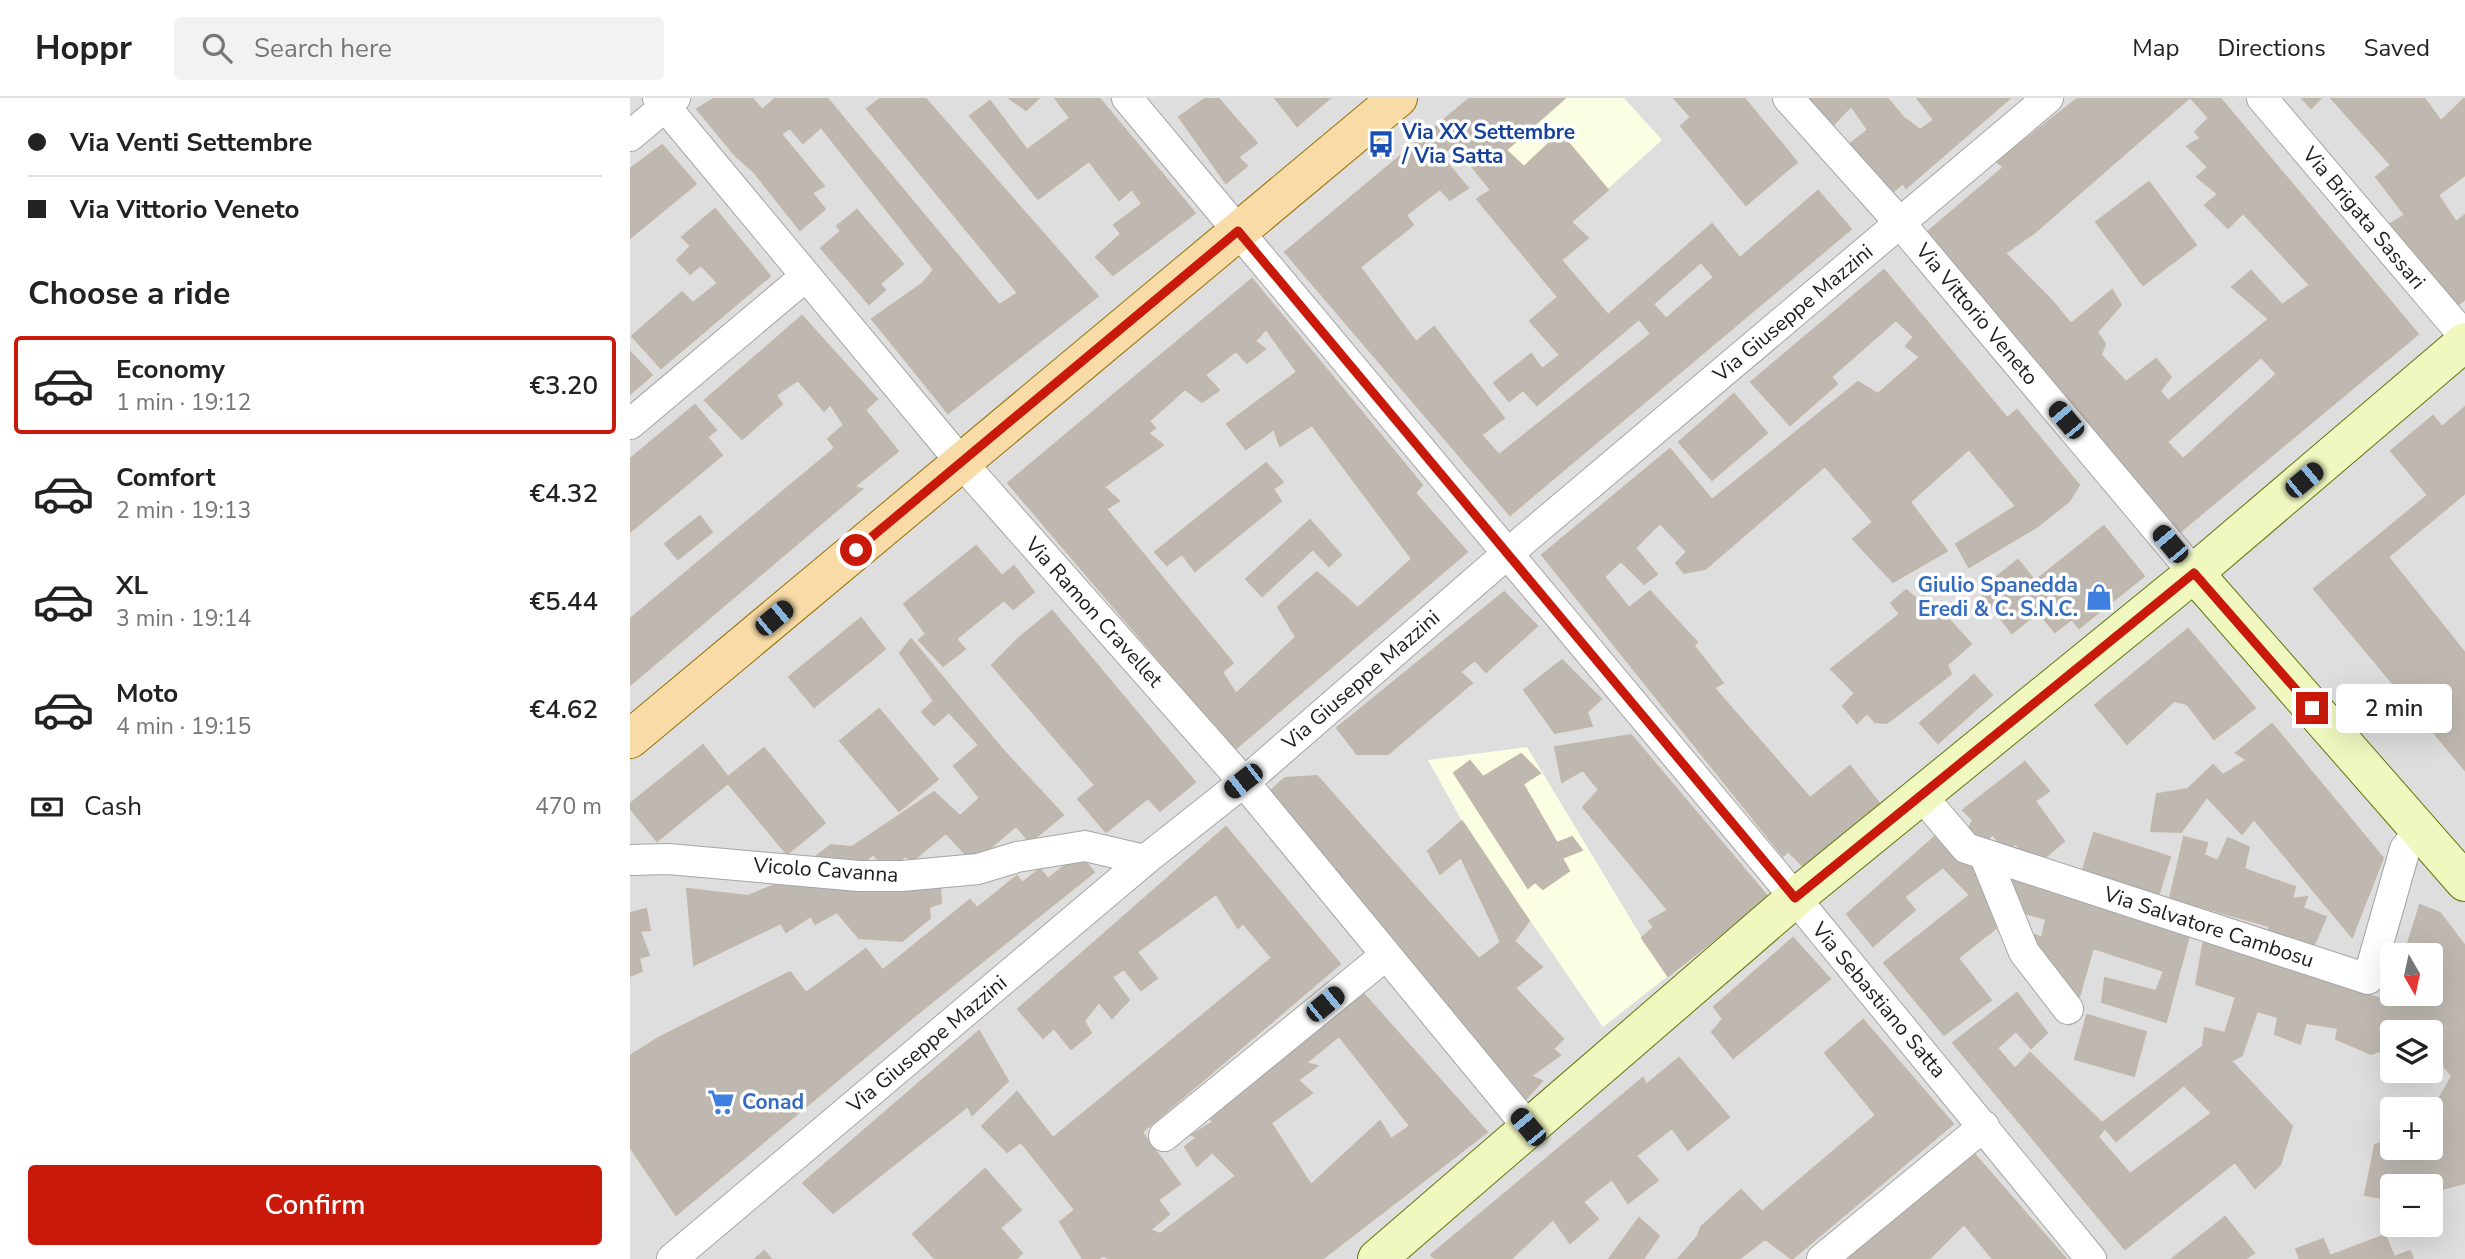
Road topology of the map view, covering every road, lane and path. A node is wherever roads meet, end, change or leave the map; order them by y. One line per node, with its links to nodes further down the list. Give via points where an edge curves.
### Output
1 (1127, 98): 9 (street, Via Sebastiano Satta)
2 (1398, 98): 9 (main road)
3 (1788, 98): 8 (street, Via Vittorio Veneto)
4 (2048, 98): 8 (street, Via Giuseppe Mazzini)
5 (2262, 98): 11 (street, Via Brigata Sassari)
6 (666, 101): 7 (street); 10 (street, Via Ramon Cravellet)
7 (630, 136)
8 (1900, 223): 14 (street, Via Giuseppe Mazzini); 15 (street, Via Vittorio Veneto)
9 (1238, 231): 13 (main road); 14 (street, Via Sebastiano Satta)
10 (806, 276): 12 (street); 13 (street, Via Ramon Cravellet)
11 (2465, 340): 15 (main road)
12 (630, 424)
13 (961, 462): 16 (main road); 17 (street, Via Ramon Cravellet)
14 (1508, 554): 17 (street, Via Giuseppe Mazzini); 24 (street, Via Sebastiano Satta)
15 (2194, 573): 18 (main road); 19 (main road, Via Vittorio Veneto)
16 (630, 739)
17 (1243, 781): 22 (street, Via Giuseppe Mazzini); 25 (street, Via Ramon Cravellet)
18 (1921, 795): 20 (street, Via Salvatore Cambosu, via 1966,848); 24 (main road)
19 (2419, 831): 20 (street, Via Salvatore Cambosu, via 2405,849 2368,979); 23 (main road, Via Vittorio Veneto)
20 (1984, 854): 26 (street, via 2024,952)
21 (630, 860): 22 (street, Vicolo Cavanna, via 902,876 978,869 1017,857 1085,846)
22 (1144, 860): 31 (street, Via Giuseppe Mazzini)
23 (2465, 882)
24 (1795, 898): 27 (street, Via Sebastiano Satta); 28 (main road)
25 (1386, 955): 28 (street, Via Ramon Cravellet); 29 (street)
26 (2067, 1009)
27 (1984, 1126): 32 (street); 33 (street, Via Sebastiano Satta)
28 (1528, 1127): 30 (main road)
29 (1164, 1136)
30 (1390, 1256)
31 (672, 1259)
32 (1822, 1259)
33 (2091, 1259)

